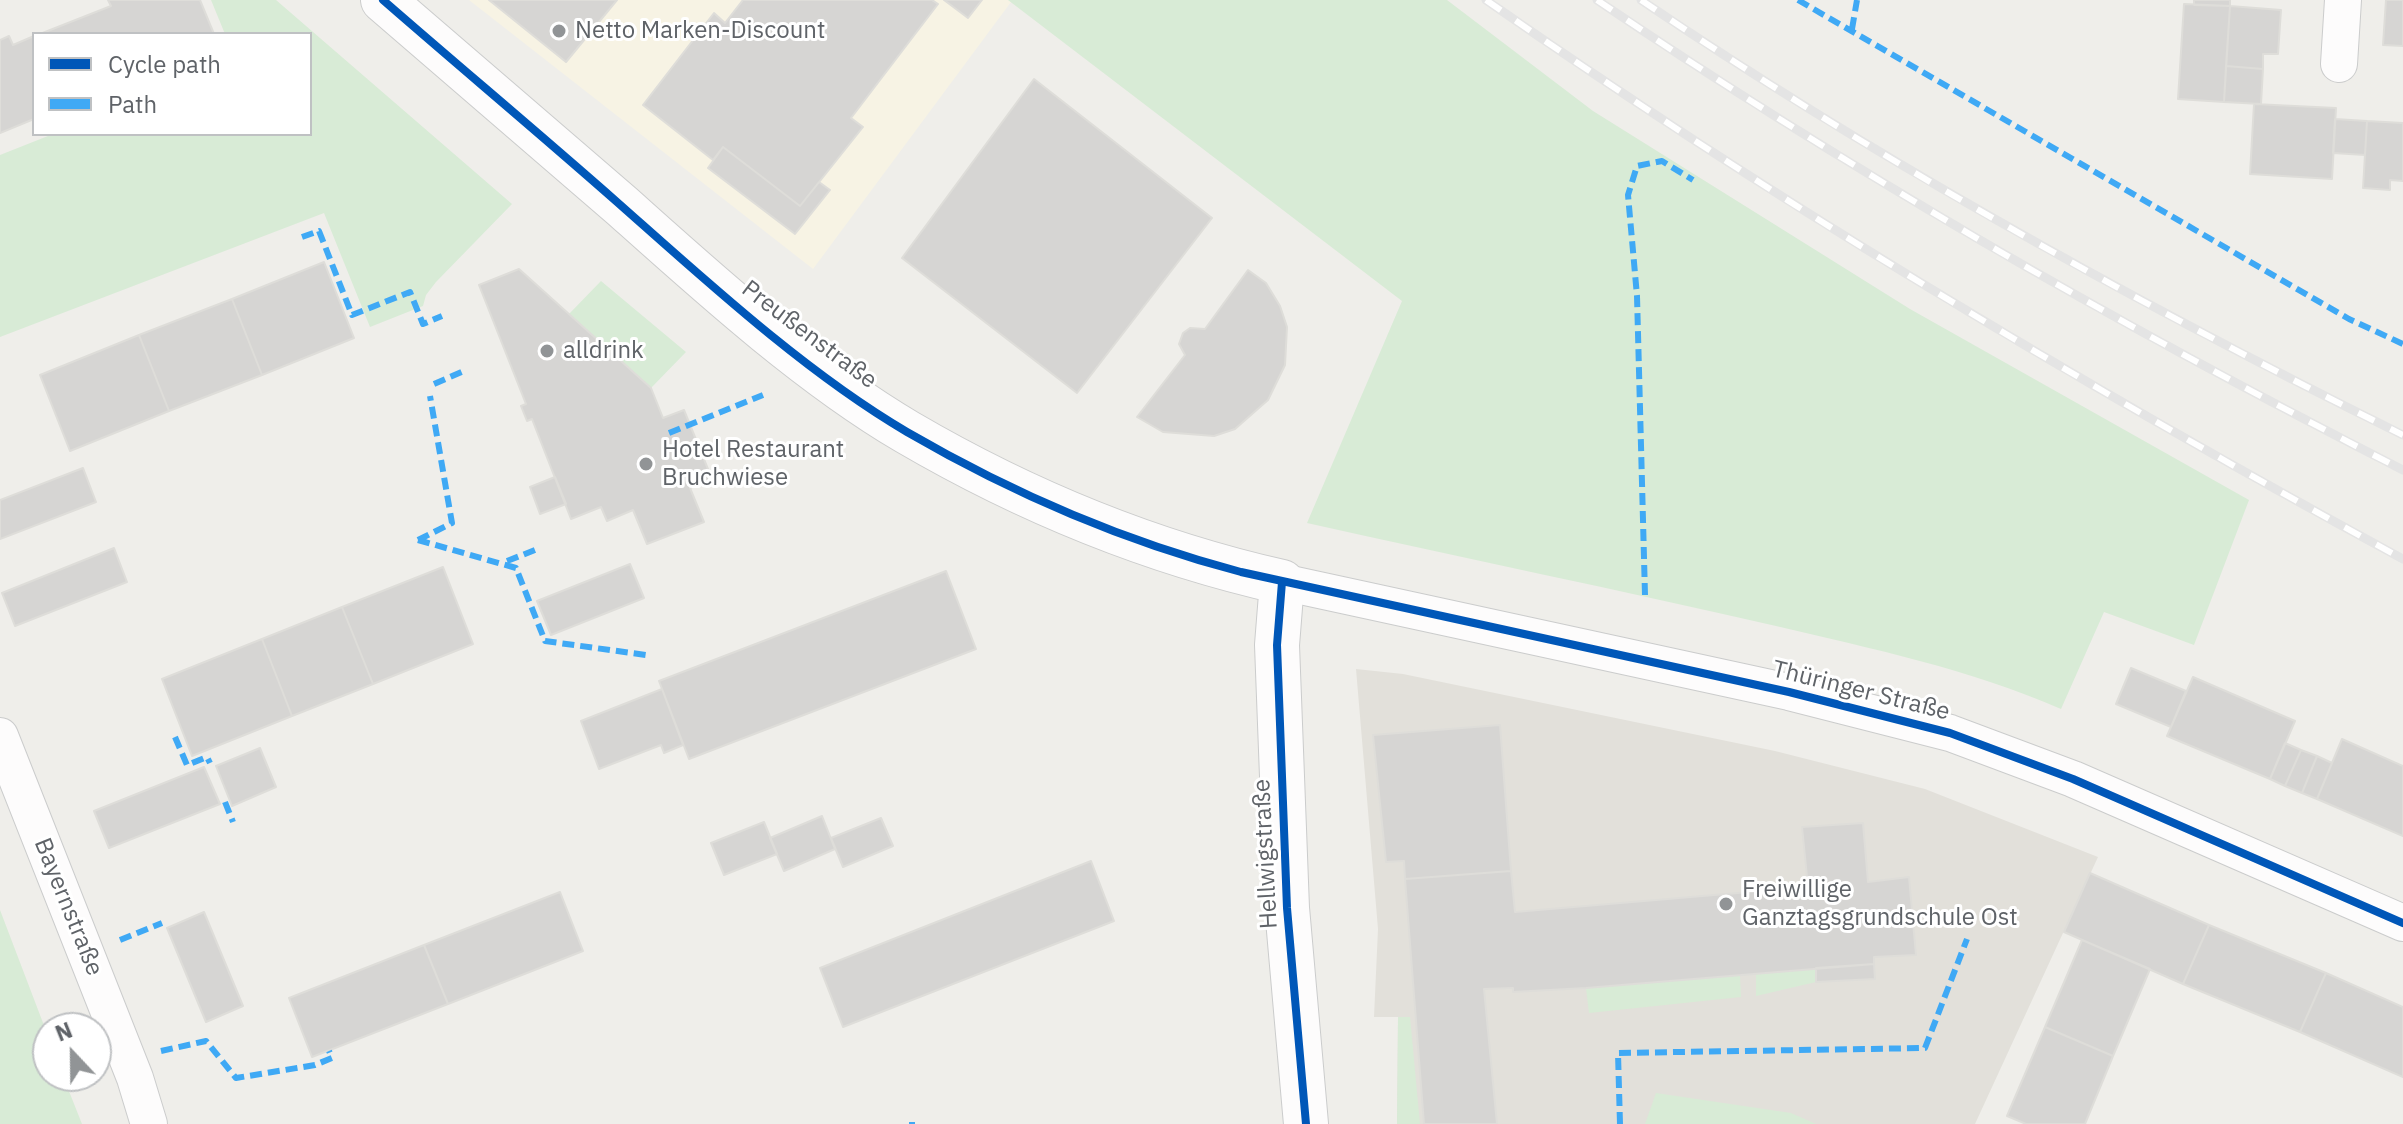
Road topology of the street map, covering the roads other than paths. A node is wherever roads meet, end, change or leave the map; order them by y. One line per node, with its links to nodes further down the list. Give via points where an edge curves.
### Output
1 (383, 0): 4 (street, Preußenstraße, via 701,276 904,430 1083,521 1180,556)
2 (2343, 0): 3 (street)
3 (2339, 64)
4 (1282, 582): 6 (street, Thüringer Straße, via 1789,692 1950,733 2073,779); 8 (street, Hellwigstraße, via 1277,645 1287,908)
5 (0, 736): 7 (street, Bayernstraße)
6 (2403, 923)
7 (149, 1124)
8 (1306, 1124)

